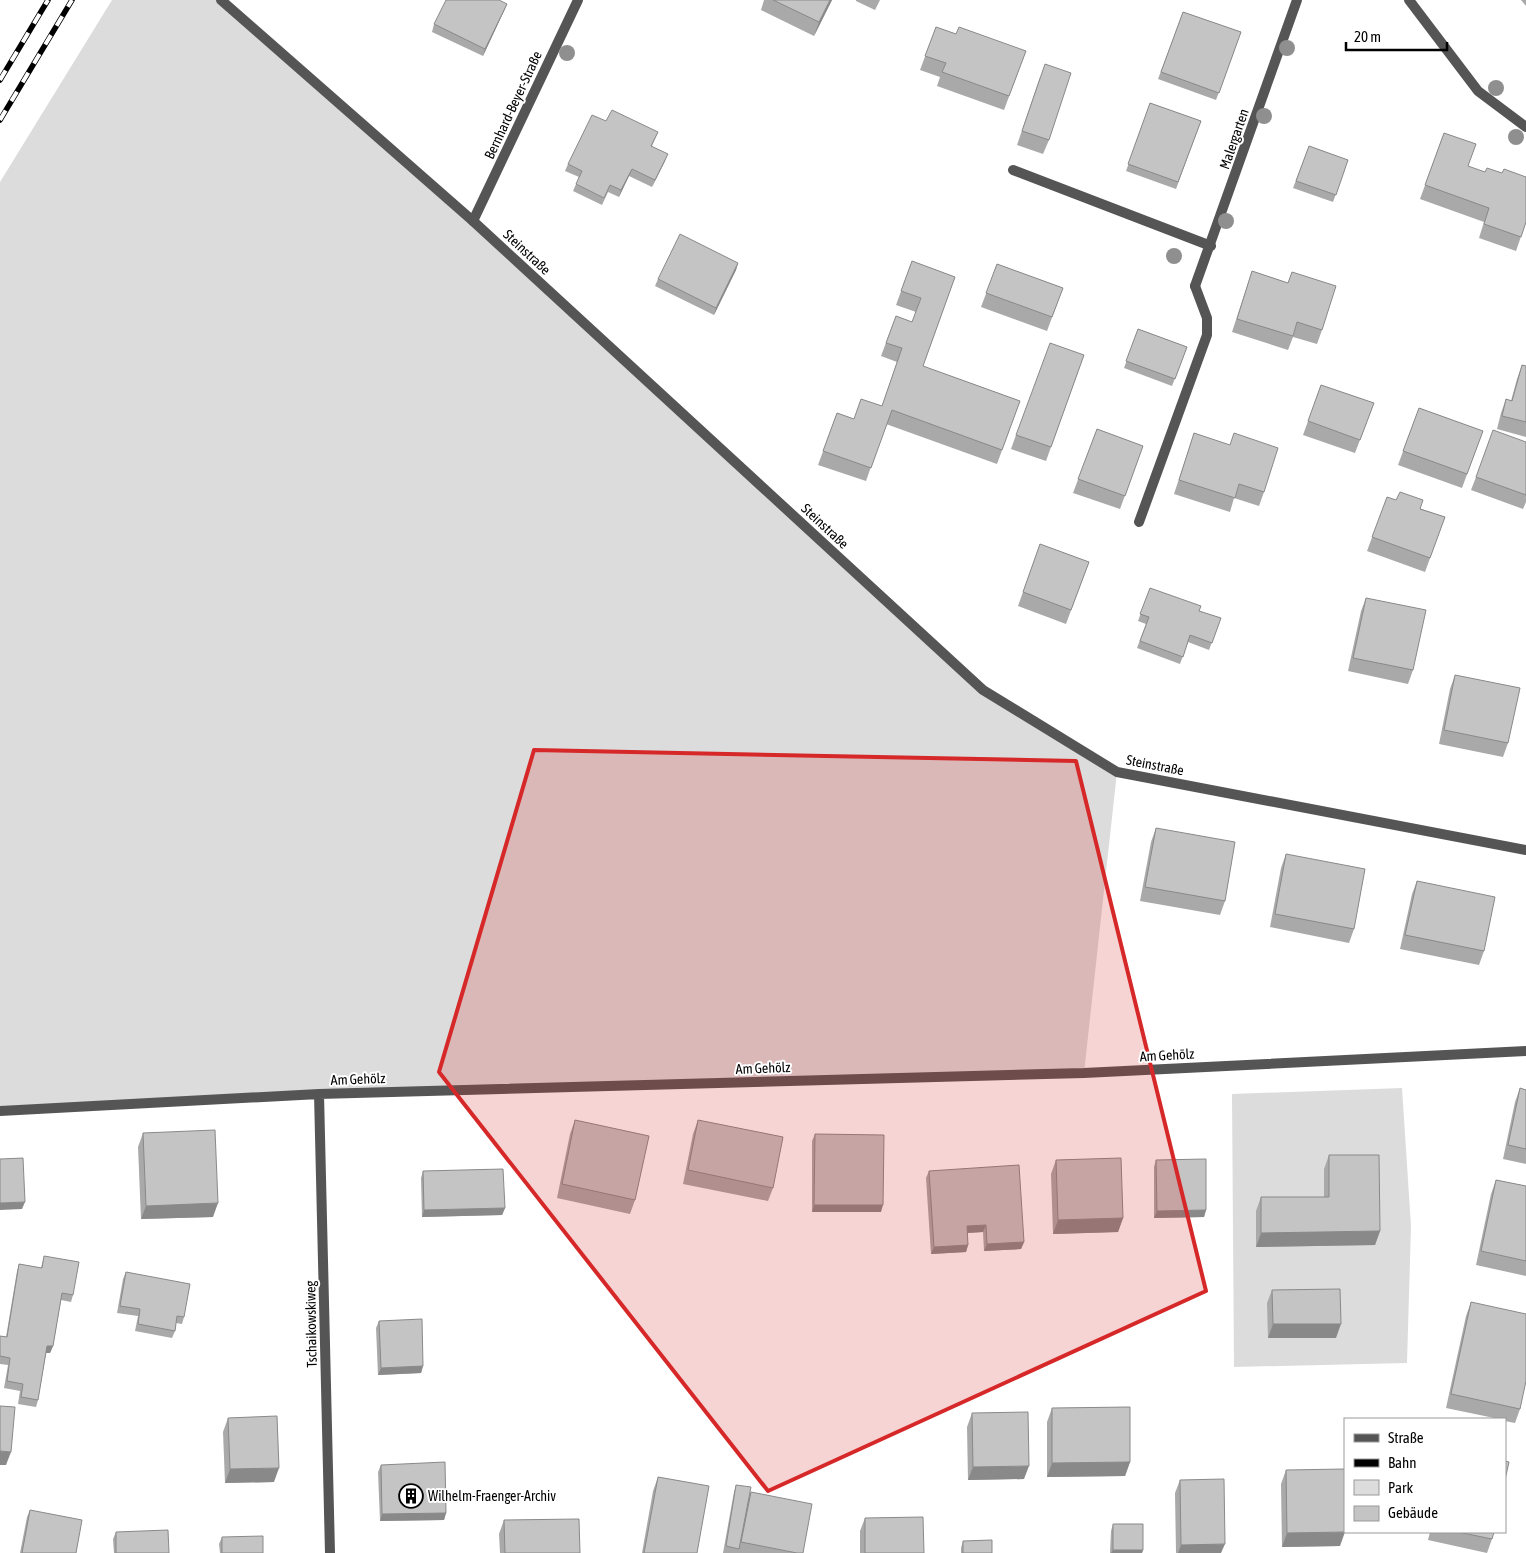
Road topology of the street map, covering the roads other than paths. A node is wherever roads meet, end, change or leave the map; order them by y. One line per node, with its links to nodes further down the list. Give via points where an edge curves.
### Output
1 (221, 0): 7 (street, Steinstraße)
2 (578, 0): 7 (street, Bernhard-Beyer-Straße)
3 (1297, 0): 8 (street, Malergarten)
4 (1409, 0): 5 (street, via 1478,92)
5 (1526, 127)
6 (1013, 170): 8 (street)
7 (473, 221): 10 (street, Steinstraße, via 983,690 1108,767 1117,772)
8 (1211, 246): 9 (street, Malergarten, via 1195,286 1207,318 1207,335)
9 (1140, 522)
10 (1526, 850)
11 (1526, 1051): 12 (street, Am Gehölz, via 1084,1073)
12 (319, 1094): 13 (street, Am Gehölz); 14 (street, Tschaikowskiweg)
13 (0, 1111)
14 (330, 1553)

